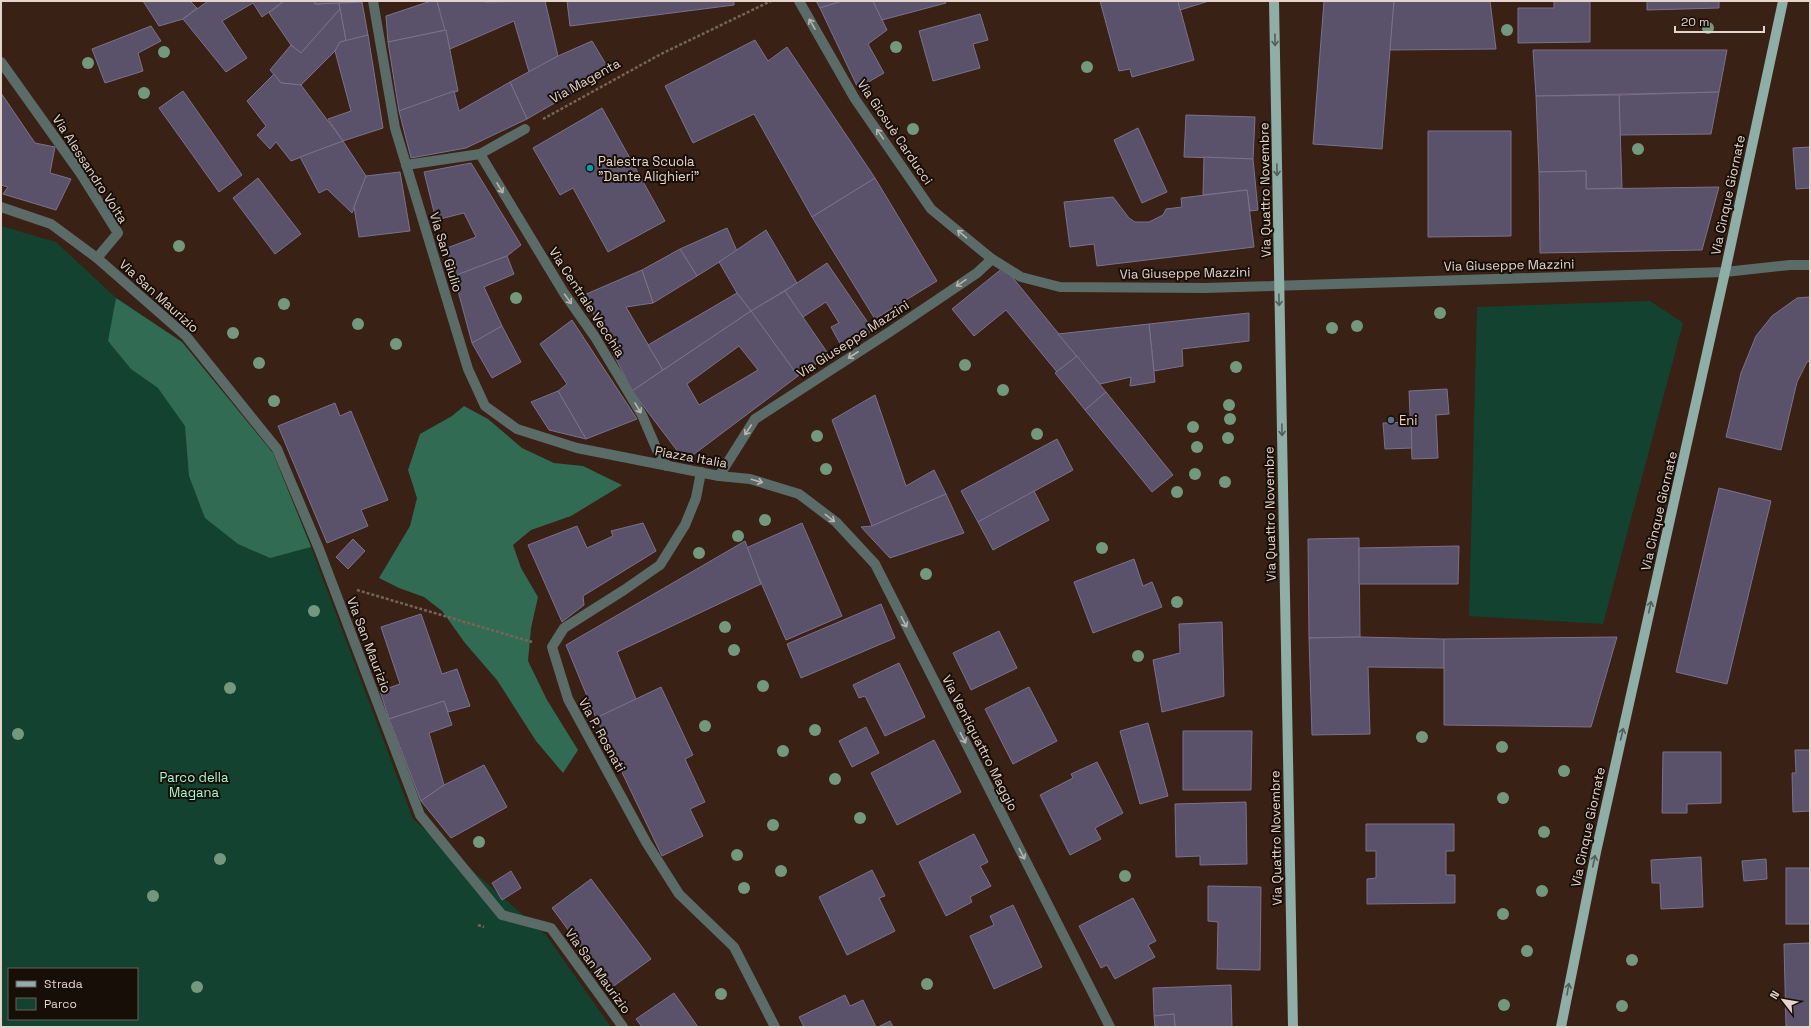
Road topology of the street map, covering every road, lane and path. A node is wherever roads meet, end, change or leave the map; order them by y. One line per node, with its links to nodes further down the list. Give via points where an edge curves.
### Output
1 (373, 1): 9 (street, Via San Giulio, via 395,128)
2 (772, 1): 7 (path, Via Magenta, via 661,54)
3 (799, 1): 12 (street, Via Giosuè Carducci, one-way to 3, via 931,209 855,98)
4 (1274, 1): 15 (main road, Via Quattro Novembre, one-way to 15)
5 (1783, 1): 14 (main road, Via Cinque Giornate)
6 (1, 62): 11 (street, Via Alessandro Volta, via 81,174 118,233)
7 (525, 129): 8 (street)
8 (480, 154): 9 (street); 17 (street, Via Centrale Vecchia, one-way to 17, via 642,415)
9 (406, 165): 16 (street, Via San Giulio, via 468,369 485,406 517,429)
10 (1, 207): 11 (street, via 51,224)
11 (97, 258): 21 (street, Via San Maurizio, via 186,336 277,449)
12 (992, 259): 15 (street, Via Giuseppe Mazzini, via 1021,278 1060,287 1205,288); 19 (street, Via Giuseppe Mazzini, one-way to 19, via 977,273 756,419)
13 (1810, 265): 14 (street, Via Giuseppe Mazzini)
14 (1725, 272): 15 (street, Via Giuseppe Mazzini); 27 (main road, Via Cinque Giornate, one-way to 14, via 1596,852)
15 (1279, 284): 26 (main road, Via Quattro Novembre, one-way to 26)
16 (578, 448): 17 (street, Piazza Italia)
17 (667, 466): 18 (street, Piazza Italia)
18 (701, 472): 19 (street, Piazza Italia); 22 (street, via 696,498 685,525 660,565 564,628)
19 (719, 476): 20 (street, Piazza Italia, one-way to 20, via 750,479)
20 (799, 494): 25 (street, Via Ventiquattro Maggio, one-way to 25, via 836,522 875,564)
21 (331, 582): 22 (path); 23 (street, Via San Maurizio, via 420,815 502,915 551,928)
22 (552, 647): 24 (street, Via P. Rosnati, via 568,699 646,842 679,894 734,947)
23 (622, 1027)
24 (775, 1027)
25 (1110, 1027)
26 (1293, 1027)
27 (1561, 1027)

